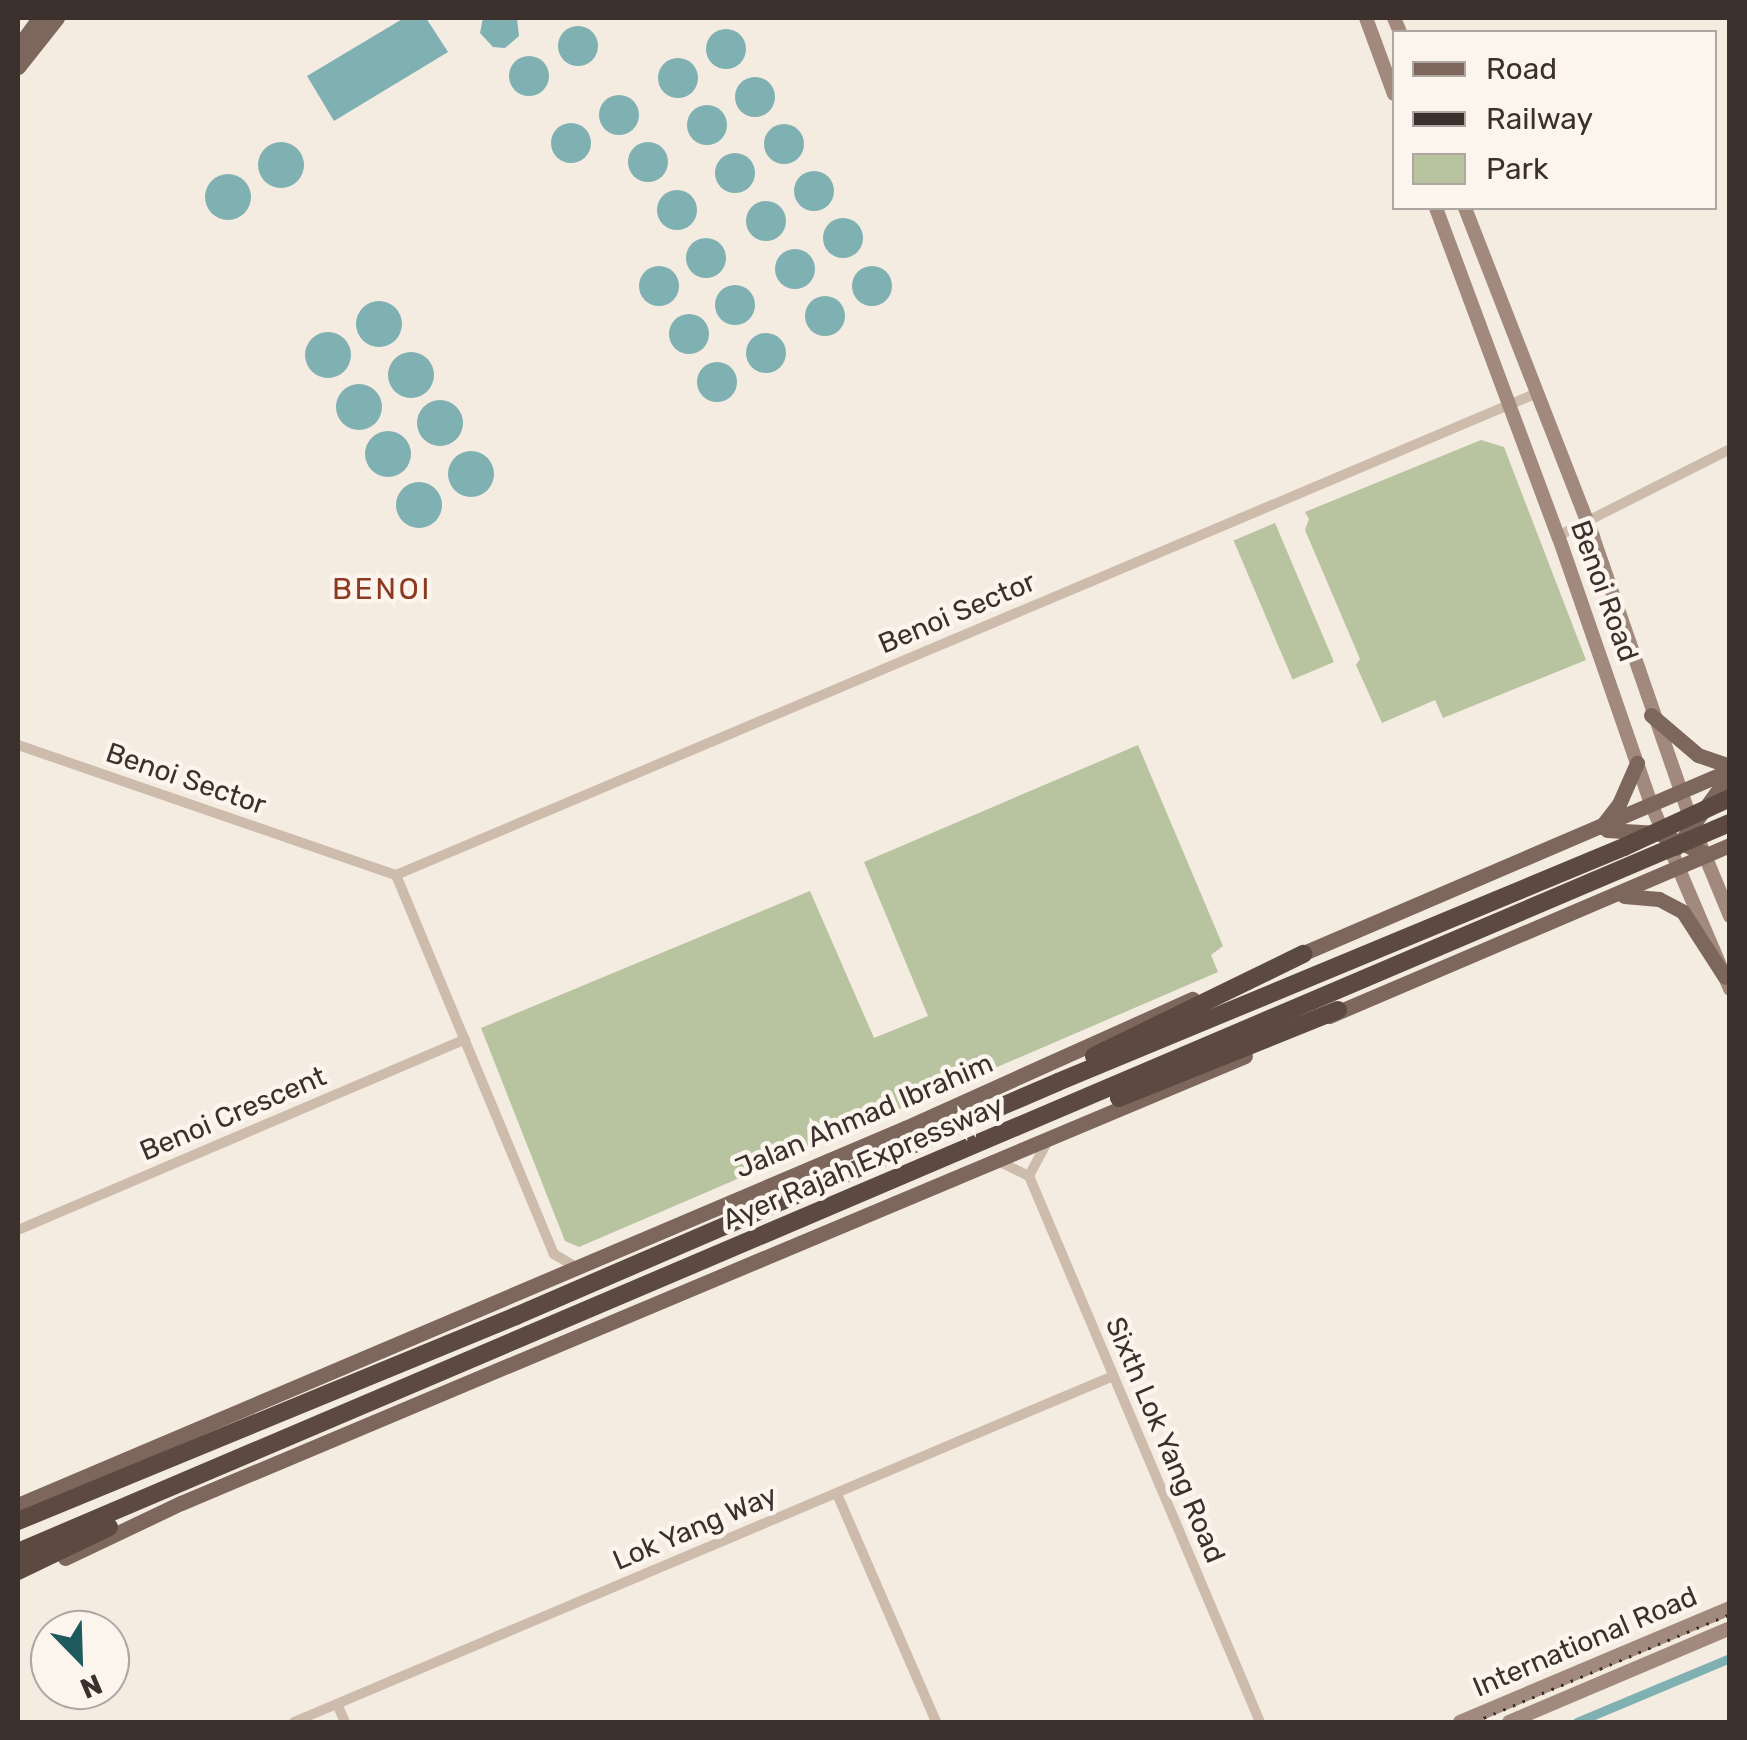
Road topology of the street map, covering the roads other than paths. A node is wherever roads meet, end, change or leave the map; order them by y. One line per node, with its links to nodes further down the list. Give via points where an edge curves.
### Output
1 (39, 18): 4 (main road)
2 (57, 18): 5 (main road)
3 (1366, 18): 6 (main road)
4 (18, 47)
5 (18, 67)
6 (1392, 89)
7 (1437, 210): 10 (main road, Benoi Road)
8 (1466, 210): 9 (main road, Benoi Road)
9 (1537, 393): 10 (street, Benoi Sector); 12 (main road, Benoi Road)
10 (1509, 405): 13 (main road, Benoi Road); 25 (street, Benoi Sector)
11 (1730, 449): 12 (street)
12 (1586, 522): 13 (street); 14 (main road, Benoi Road)
13 (1558, 536): 16 (main road, Benoi Road)
14 (1651, 715): 17 (main road, via 1698,755); 18 (main road, Benoi Road)
15 (18, 745): 25 (street, Benoi Sector)
16 (1637, 763): 20 (main road, Benoi Road); 22 (main road, via 1619,804)
17 (1729, 770): 18 (main road, Jalan Ahmad Ibrahim); 23 (main road)
18 (1680, 794): 20 (main road, Jalan Ahmad Ibrahim); 23 (main road, Benoi Road)
19 (1730, 798): 33 (highway, Ayer Rajah Expressway)
20 (1652, 806): 22 (main road, Jalan Ahmad Ibrahim); 23 (main road, Benoi Road)
21 (1730, 823): 35 (highway, Ayer Rajah Expressway)
22 (1598, 830): 23 (main road); 29 (main road, Jalan Ahmad Ibrahim)
23 (1682, 840): 24 (main road); 26 (main road); 26 (main road); 28 (main road, Benoi Road); 30 (main road, Benoi Road)
24 (1730, 842)
25 (396, 875): 32 (street)
26 (1634, 888): 27 (main road)
27 (1612, 898): 30 (main road, via 1642,895 1683,912); 31 (main road)
28 (1730, 916)
29 (1303, 954): 33 (highway, via 1118,1043); 40 (main road, Jalan Ahmad Ibrahim)
30 (1727, 983)
31 (1338, 1010): 34 (main road, via 1175,1088); 35 (highway, via 1048,1125)
32 (465, 1040): 38 (street, Benoi Crescent); 39 (street)
33 (1058, 1082): 46 (highway, Ayer Rajah Expressway)
34 (1050, 1138): 36 (main road); 37 (street)
35 (967, 1150): 43 (highway, Ayer Rajah Expressway)
36 (989, 1162): 37 (street, via 1010,1162); 48 (main road)
37 (1030, 1176): 42 (street, Sixth Lok Yang Road)
38 (18, 1230)
39 (554, 1254): 40 (street); 41 (street)
40 (576, 1267): 41 (main road, Jalan Ahmad Ibrahim)
41 (547, 1280): 45 (main road, Jalan Ahmad Ibrahim)
42 (1114, 1376): 44 (street, Lok Yang Way); 55 (street, Sixth Lok Yang Road)
43 (169, 1492): 47 (highway, Ayer Rajah Expressway); 48 (highway)
44 (837, 1494): 51 (street, Lok Yang Way); 54 (street)
45 (18, 1505)
46 (18, 1521)
47 (18, 1552)
48 (18, 1573)
49 (1730, 1608): 56 (main road, International Road)
50 (1730, 1628): 57 (main road, International Road)
51 (338, 1704): 52 (street, Lok Yang Way); 53 (street)
52 (294, 1722)
53 (345, 1722)
54 (936, 1722)
55 (1260, 1722)
56 (1460, 1722)
57 (1509, 1722)

